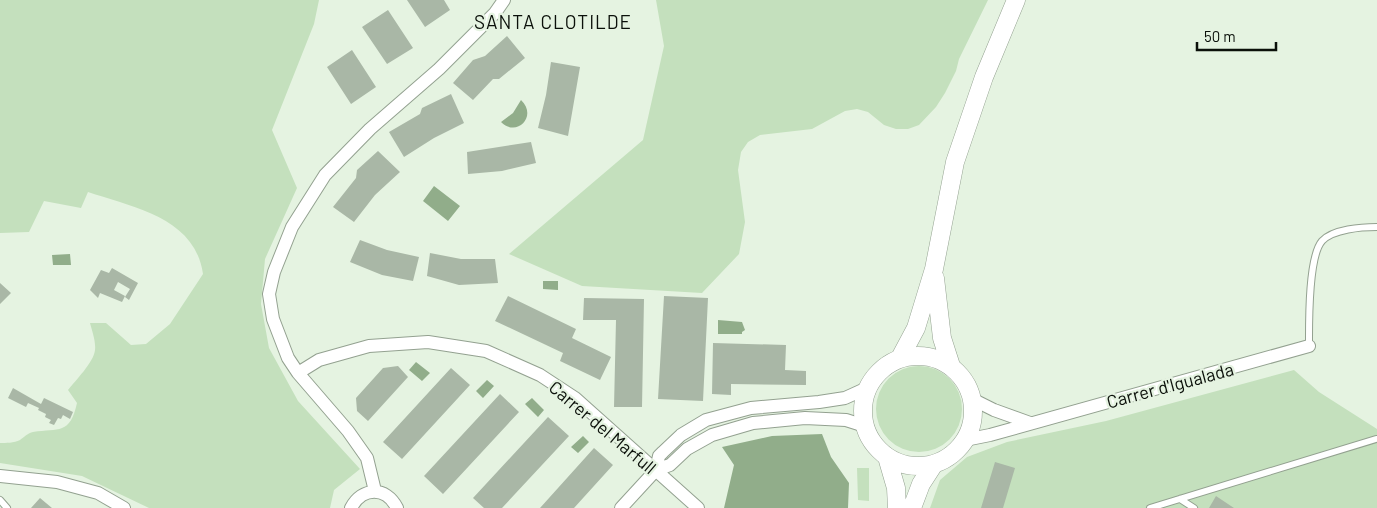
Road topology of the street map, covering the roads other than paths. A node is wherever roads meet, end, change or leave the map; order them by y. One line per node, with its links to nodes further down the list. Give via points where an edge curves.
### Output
1 (504, 0): 8 (street, via 439,69 370,129 325,175 292,227 269,294 279,337)
2 (1016, 0): 4 (main road, via 984,77 955,162)
3 (1377, 227): 5 (lane, via 1356,227 1323,240 1316,254 1309,308)
4 (934, 269): 6 (main road, via 916,328); 7 (main road, via 942,338)
5 (1309, 346): 11 (street, Carrer d'Igualada)
6 (900, 358): 7 (main road, via 926,356); 9 (main road, via 879,371)
7 (951, 366): 10 (main road, via 964,379)
8 (298, 373): 17 (street, Carrer del Marfull, via 319,360 369,346 428,342 486,351 540,375 574,398); 19 (street, via 367,458)
9 (868, 388): 12 (main road, via 863,407); 17 (street, via 845,398 751,408 706,420 681,435 663,452)
10 (972, 399): 11 (street); 14 (main road, via 973,418)
11 (1030, 423): 14 (street, Carrer d'Igualada)
12 (865, 426): 15 (main road, via 875,445); 17 (street, via 846,420 805,418 753,423 712,435 687,449 670,465)
13 (1376, 439): 20 (lane)
14 (965, 440): 16 (main road, via 950,456)
15 (887, 457): 16 (main road, via 907,465); 28 (main road, via 896,488)
16 (934, 464): 29 (main road, via 921,484)
17 (656, 470): 26 (street); 27 (street, Carrer del Marfull)
18 (0, 476): 24 (street, via 57,482 98,493)
19 (375, 491): 22 (street, via 387,495); 25 (street, via 360,496)
20 (1180, 499): 30 (lane); 31 (lane)
21 (0, 500): 23 (lane)
22 (399, 507)
23 (6, 508)
24 (124, 508)
25 (351, 508)
26 (621, 508)
27 (698, 508)
28 (897, 508)
29 (912, 508)
30 (1150, 508)
31 (1194, 508)

